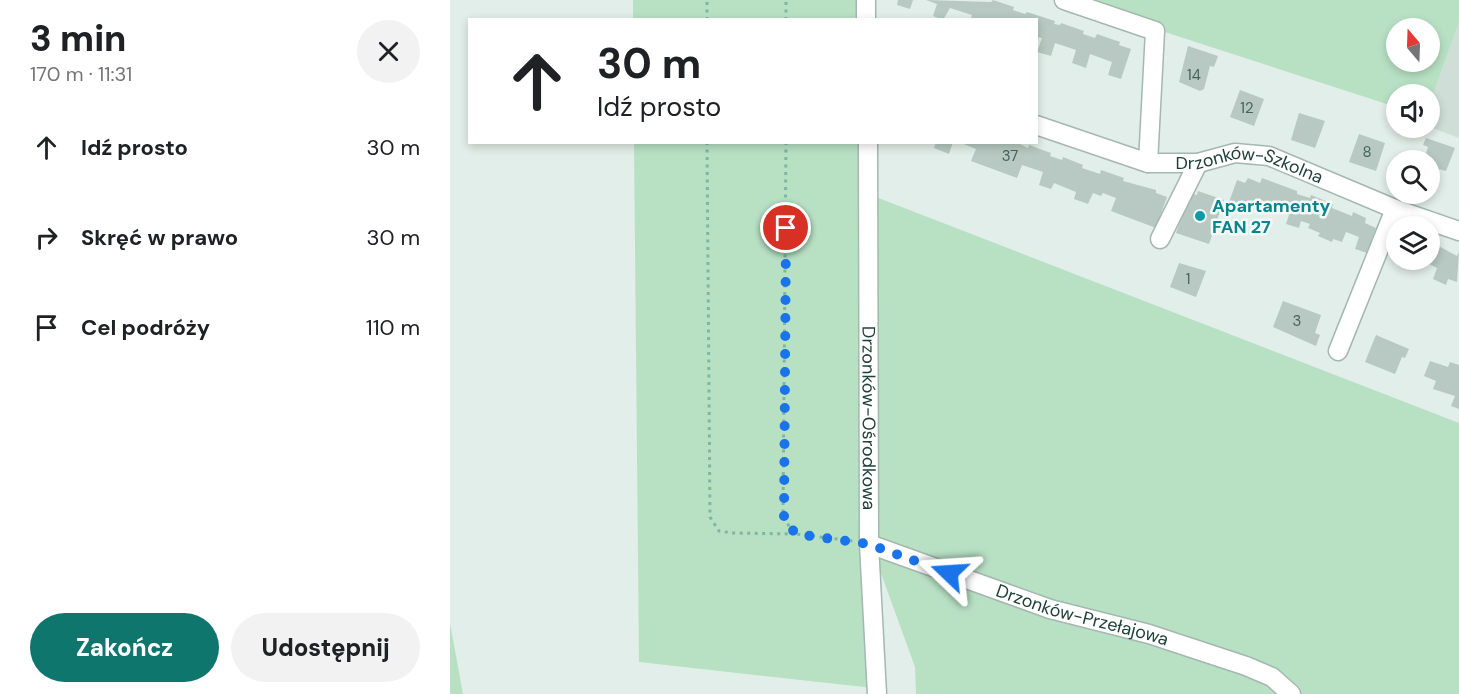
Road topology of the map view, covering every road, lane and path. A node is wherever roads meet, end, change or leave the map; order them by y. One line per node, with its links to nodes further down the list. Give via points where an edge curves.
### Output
1 (707, 0): 5 (path)
2 (786, 0): 6 (path)
3 (866, 0): 7 (street)
4 (1064, 0): 12 (street, via 1155,31)
5 (707, 18)
6 (786, 18)
7 (866, 18)
8 (1038, 125): 12 (street, Drzonków-Szkolna)
9 (707, 144): 18 (path, via 710,517 719,531)
10 (786, 144): 18 (path, via 783,512)
11 (868, 144): 19 (street, Drzonków-Ośrodkowa)
12 (1148, 163): 13 (street, Drzonków-Szkolna)
13 (1198, 163): 14 (street, Drzonków-Szkolna, via 1235,153 1269,156); 16 (street)
14 (1395, 209): 15 (street, Drzonków-Szkolna); 17 (street)
15 (1459, 231)
16 (1160, 239)
17 (1338, 351)
18 (796, 534): 19 (path)
19 (868, 544): 20 (street, Drzonków-Ośrodkowa); 21 (street, Drzonków-Przełajowa, via 1050,609 1149,634 1246,666 1272,677)
20 (878, 694)
21 (1291, 694)

